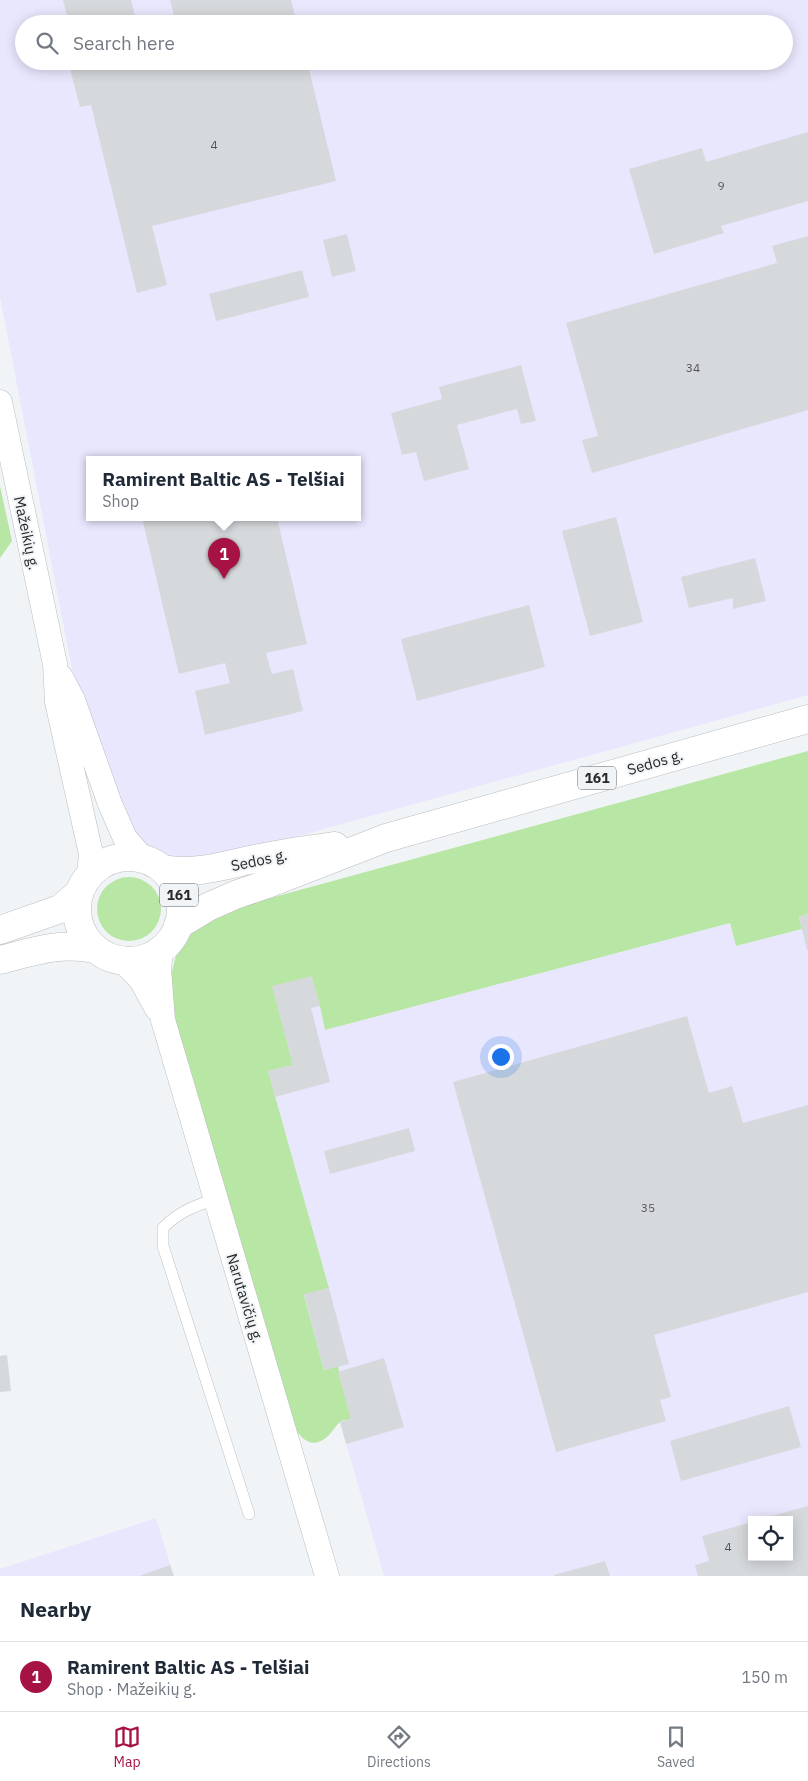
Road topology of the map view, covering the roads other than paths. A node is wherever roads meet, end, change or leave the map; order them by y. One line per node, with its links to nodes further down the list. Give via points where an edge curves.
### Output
1 (0, 402): 2 (street, Mažeikių g.)
2 (55, 664): 5 (street, Mažeikių g., via 73,700 122,830); 6 (street, Mažeikių g., via 57,702 90,854)
3 (808, 719): 4 (main road, Sedos g. / 161)
4 (386, 838): 5 (main road, Sedos g. / 161, via 264,857 198,872 181,873); 7 (main road, Sedos g. / 161, via 235,895)
5 (153, 864): 6 (main road, Sedos g. / 161, via 130,857 114,859 105,863); 7 (main road, 161, via 175,885 180,905)
6 (84, 884): 8 (main road, Sedos g. / 161, via 60,909); 9 (main road, via 77,903 79,923)
7 (178, 925): 10 (main road, Sedos g. / 161)
8 (0, 930)
9 (96, 949): 11 (main road, via 73,945 44,948); 12 (main road)
10 (161, 950): 12 (main road, via 143,959); 13 (street, Narutavičių g., via 159,969)
11 (0, 960)
12 (123, 960): 13 (street, Narutavičių g., via 141,980)
13 (163, 1020): 14 (street, Narutavičių g.)
14 (215, 1198): 15 (lane, via 173,1217 163,1228 163,1246); 16 (street, Narutavičių g.)
15 (249, 1514)
16 (327, 1576)

